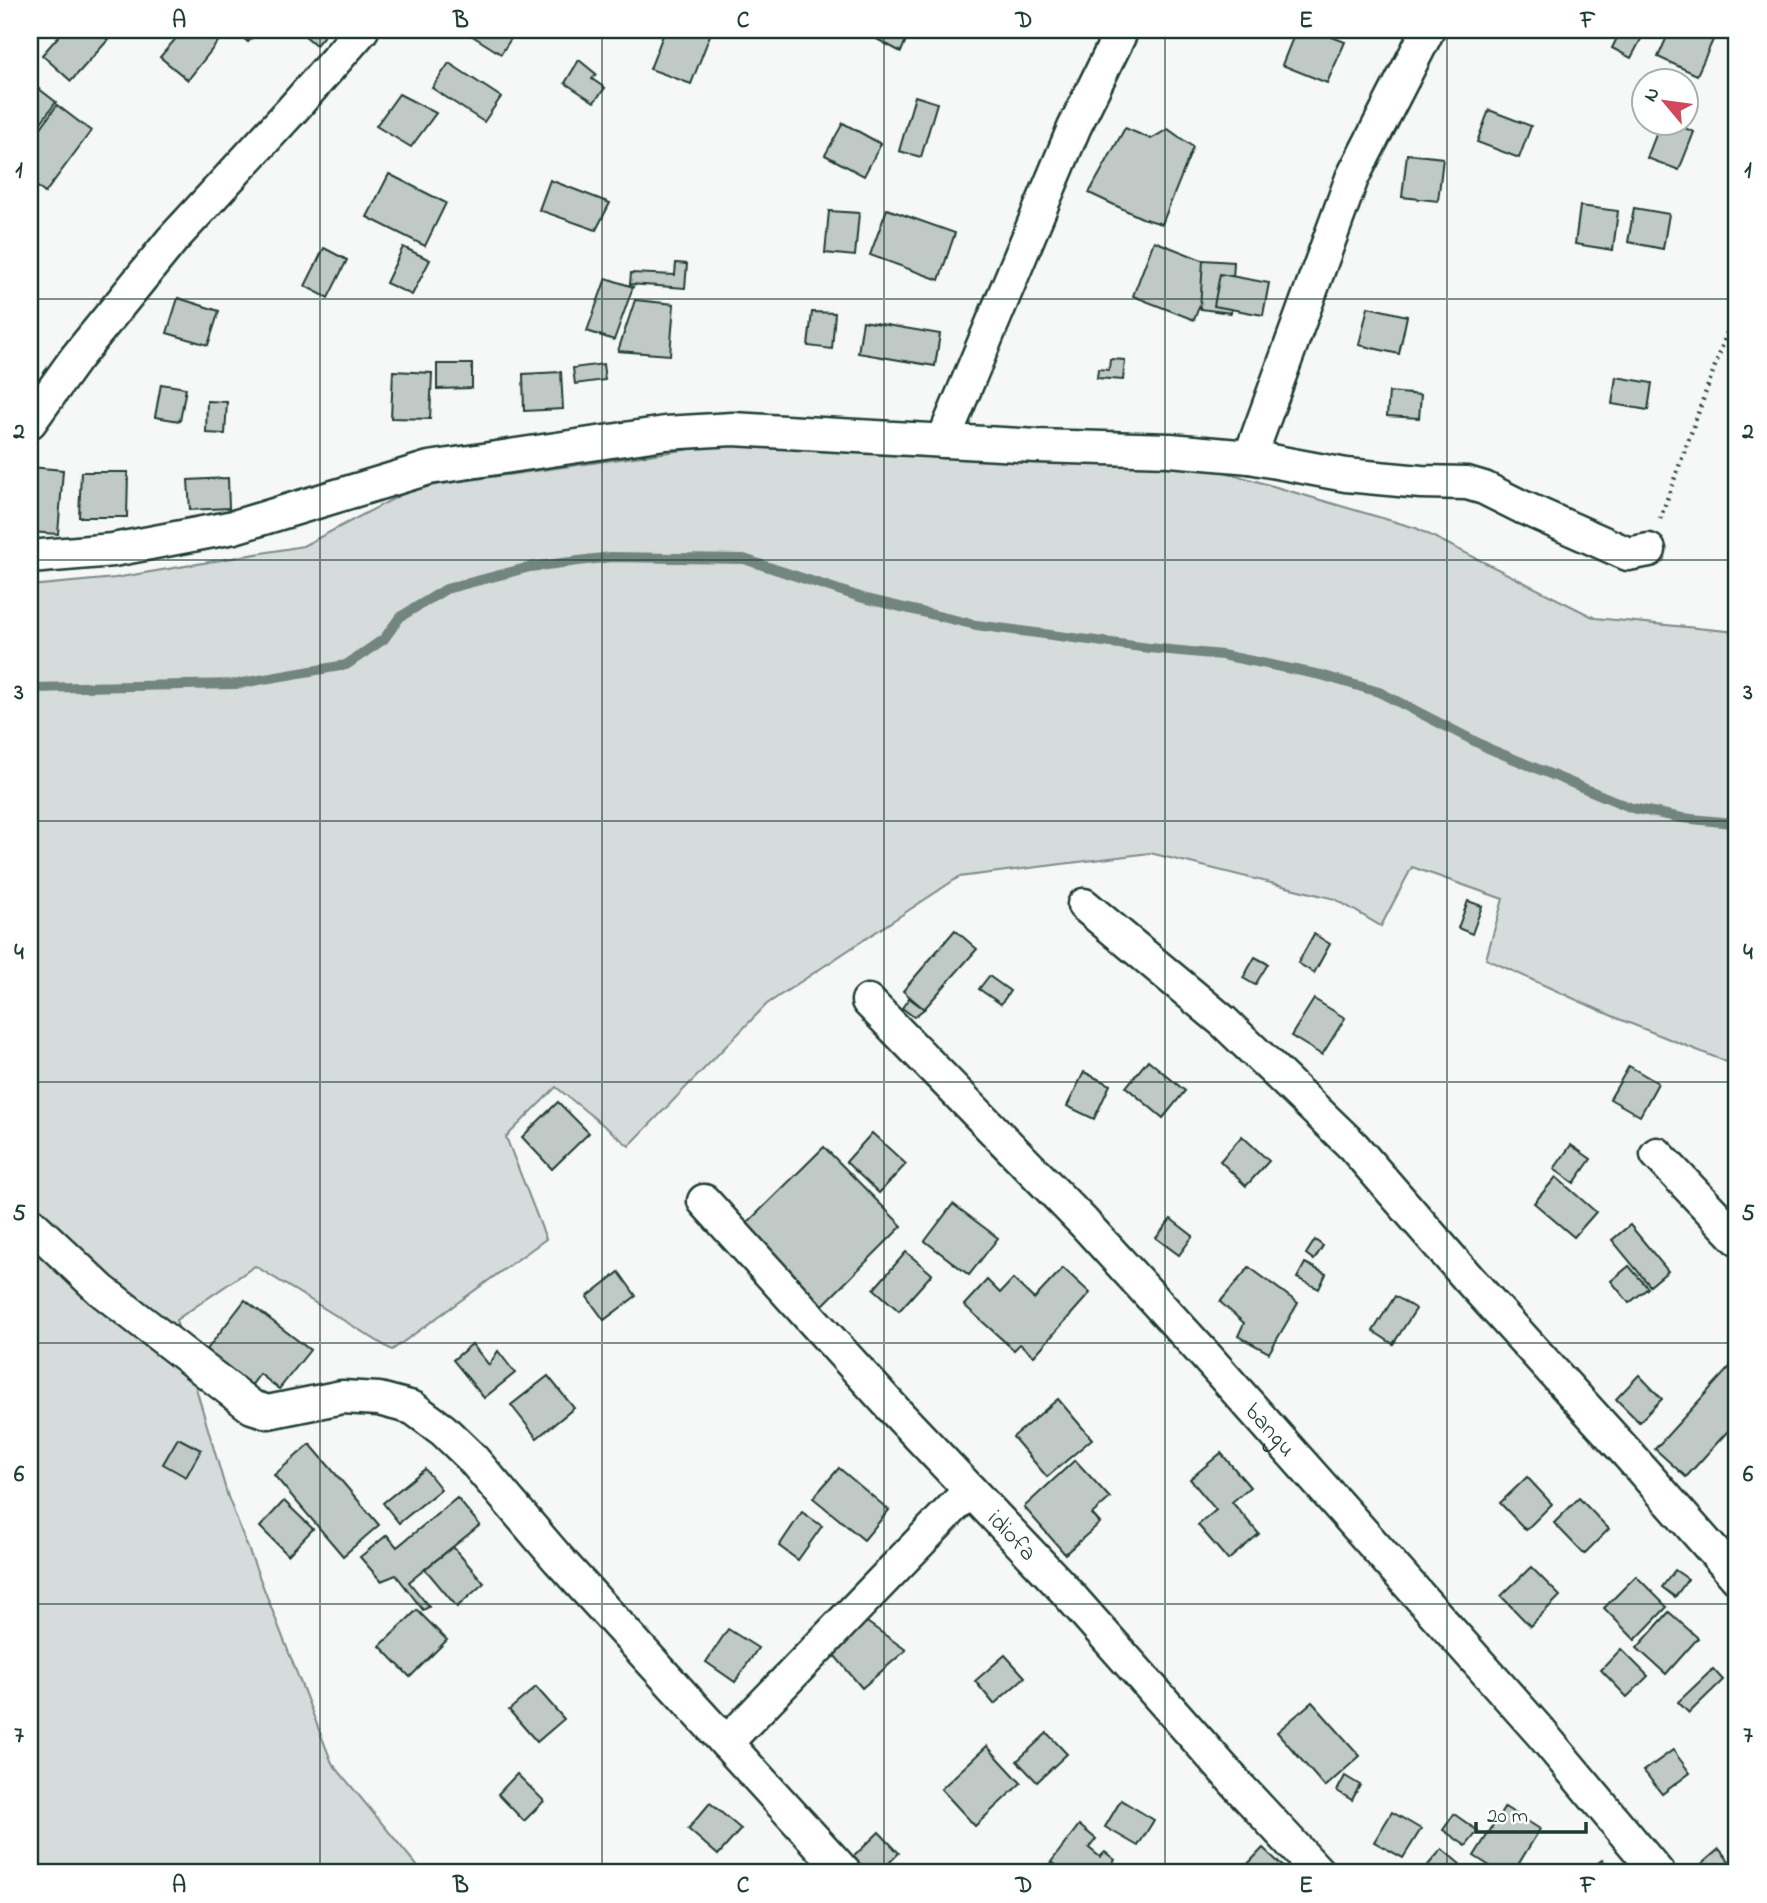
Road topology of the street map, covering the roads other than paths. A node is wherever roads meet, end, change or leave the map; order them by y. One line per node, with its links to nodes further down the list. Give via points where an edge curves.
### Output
1 (362, 30): 4 (street, via 172,240)
2 (1122, 30): 5 (street, via 1074,128)
3 (1428, 30): 6 (street, via 1352,178)
4 (30, 422)
5 (943, 441): 6 (street); 8 (street, via 733,429 665,433 429,468 234,527 113,550)
6 (1250, 457): 7 (street, via 1346,475 1466,483 1628,554)
7 (1649, 550)
8 (30, 557)
9 (1084, 905): 16 (street, via 1224,1022 1353,1146)
10 (867, 1001): 20 (street, bangu, via 1083,1222 1204,1354 1541,1733)
11 (1657, 1153): 14 (street)
12 (704, 1201): 15 (street, idiofa)
13 (30, 1223): 17 (street, via 101,1290 252,1407 268,1412 342,1397 380,1399 413,1408 443,1430)
14 (1737, 1238)
15 (970, 1490): 17 (street); 19 (street, idiofa)
16 (1737, 1578)
17 (726, 1743): 18 (street)
18 (845, 1873)
19 (1319, 1873)
20 (1658, 1873)

